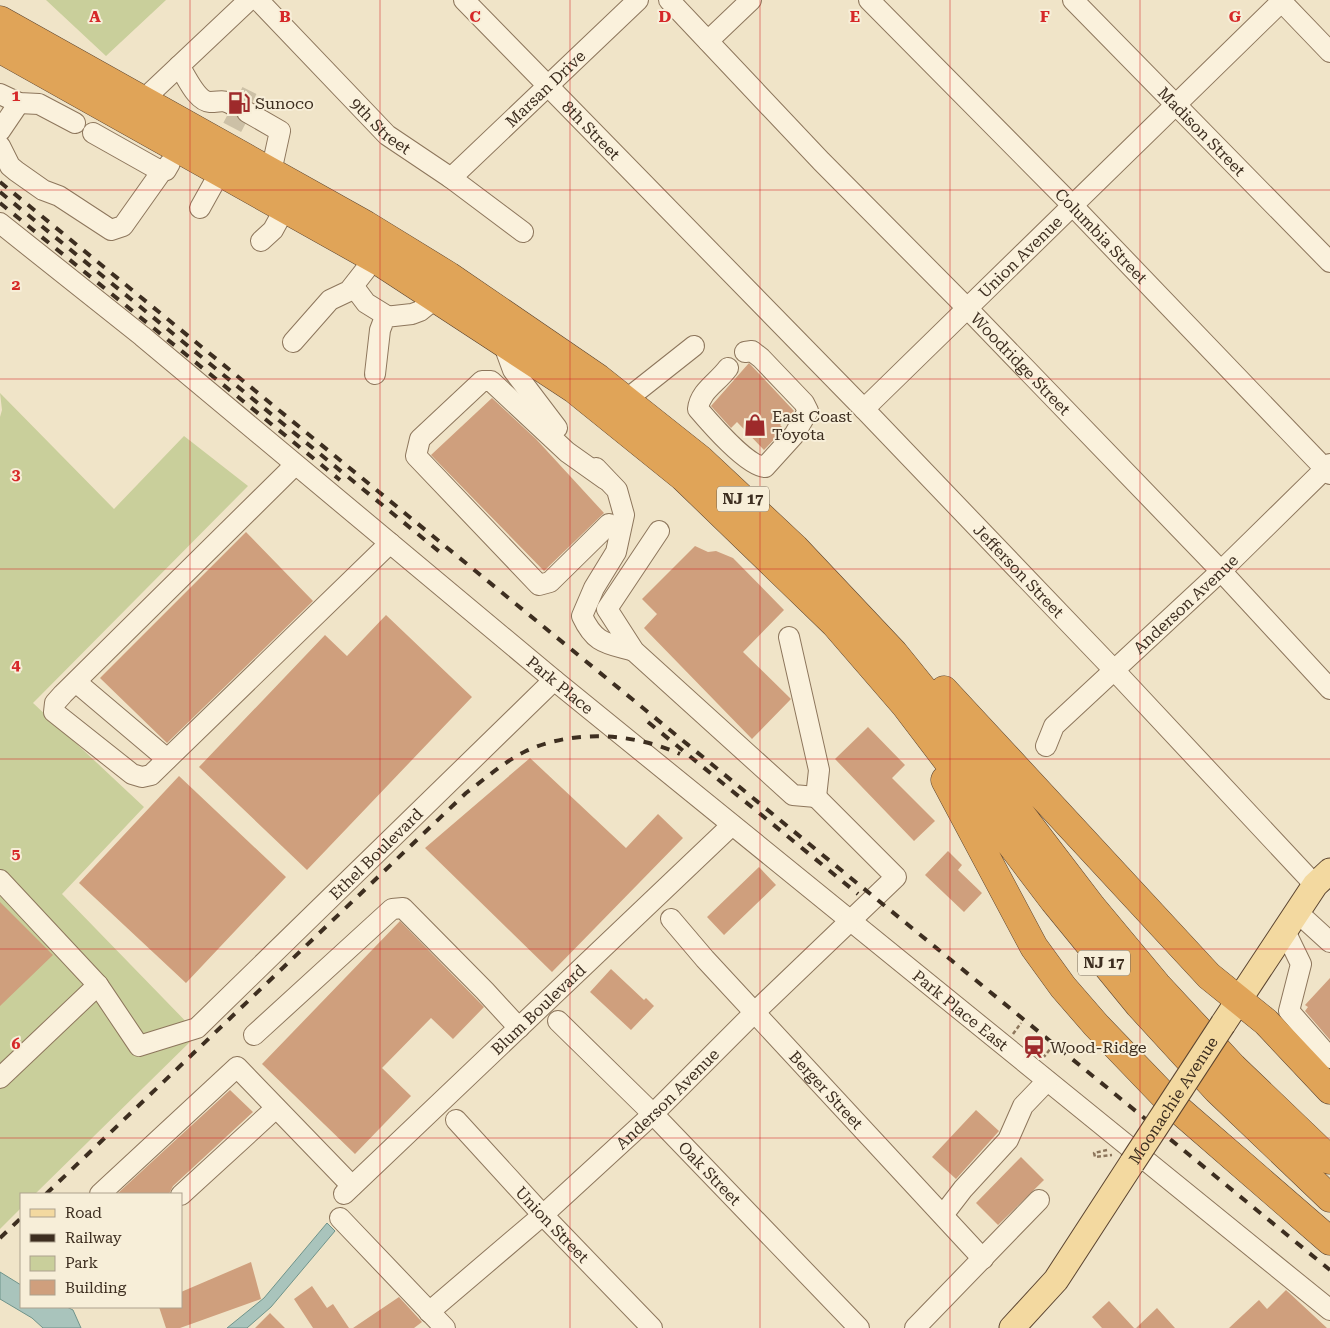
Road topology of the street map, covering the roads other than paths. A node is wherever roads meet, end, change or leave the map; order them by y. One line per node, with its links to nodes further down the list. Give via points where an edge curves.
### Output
1 (249, 0): 14 (street)
2 (258, 0): 29 (street, 9th Street, via 386,135)
3 (464, 0): 15 (street, 8th Street)
4 (638, 0): 15 (street, Marsan Drive)
5 (669, 0): 11 (street, Woodridge Street)
6 (751, 0): 11 (street)
7 (869, 0): 30 (street, Columbia Street)
8 (1073, 0): 19 (street, Madison Street)
9 (1282, 0): 13 (street); 19 (street, Union Avenue)
10 (0, 20): 17 (highway, NJ 17)
11 (708, 41): 41 (street, Woodridge Street)
12 (0, 49): 24 (highway, NJ 17)
13 (1330, 52)
14 (179, 66): 17 (street); 20 (street, via 197,95)
15 (547, 87): 29 (street, Marsan Drive); 37 (street, 8th Street)
16 (0, 94): 18 (street)
17 (143, 100): 24 (highway, NJ 17)
18 (18, 103): 21 (street, via 39,104); 22 (street)
19 (1176, 104): 30 (street, Union Avenue); 38 (street, Madison Street)
20 (238, 109): 24 (street); 28 (street, via 280,131)
21 (75, 123)
22 (0, 131)
23 (93, 133): 26 (street)
24 (185, 138): 26 (street, via 166,170); 27 (highway, NJ 17); 28 (highway, NJ 17)
25 (0, 146): 26 (street, via 16,171 111,230 123,226)
26 (162, 171)
27 (220, 172): 31 (street); 32 (highway, NJ 17)
28 (271, 172): 49 (highway, NJ 17, via 449,276)
29 (452, 178): 34 (street, 9th Street)
30 (1072, 205): 41 (street, Union Avenue); 52 (street, Columbia Street)
31 (200, 208)
32 (285, 208): 35 (street, via 273,230); 36 (highway, NJ 17)
33 (0, 224): 51 (street, Park Place, via 142,336)
34 (523, 232)
35 (261, 241)
36 (374, 259): 39 (street); 40 (highway, NJ 17)
37 (719, 262): 50 (street, Jefferson Street)
38 (1330, 262)
39 (354, 287): 42 (street, via 366,303); 44 (street, via 323,307)
40 (436, 298): 42 (street, via 412,314); 43 (highway, NJ 17)
41 (967, 308): 50 (street, Union Avenue); 58 (street, Woodridge Street)
42 (387, 316): 48 (street, via 380,330)
43 (502, 340): 53 (street, via 513,370 565,438); 65 (highway, NJ 17, via 574,390 683,477 828,618)
44 (293, 342)
45 (694, 346): 49 (street)
46 (745, 352): 47 (street, via 761,358 808,411 794,435 765,466 744,456 698,409 699,398)
47 (728, 368)
48 (375, 374)
49 (627, 399): 57 (highway, NJ 17, via 700,459)
50 (864, 409): 61 (street, Jefferson Street)
51 (295, 465): 56 (street, Park Place); 63 (street)
52 (1328, 469): 58 (street, Anderson Avenue)
53 (605, 478): 54 (street, via 568,452 491,380 482,381 420,439 416,456 539,585 550,582); 60 (street, via 617,490 624,515 616,552 594,588 582,616 590,634 606,644)
54 (609, 524)
55 (659, 531): 60 (street, via 607,609)
56 (390, 543): 62 (street, Park Place); 67 (street)
57 (795, 548): 77 (highway, via 896,640 1209,976); 90 (highway, NJ 17, via 894,653 1092,907 1157,985 1233,1067)
58 (1221, 570): 61 (street, Anderson Avenue); 64 (street, Woodridge Street)
59 (790, 637): 68 (street, via 819,770)
60 (634, 651): 68 (street, via 793,795)
61 (1114, 670): 66 (street, Anderson Avenue, via 1054,726); 70 (street, Jefferson Street)
62 (554, 680): 69 (street, Park Place); 76 (street, Ethel Boulevard, via 197,1028 138,1046)
63 (76, 682): 67 (street); 67 (street, via 55,704 54,712 132,774 151,775)
64 (1330, 689)
65 (905, 706): 86 (highway, via 1046,966 1096,1026); 93 (highway, NJ 17, via 1054,901 1139,1005 1217,1090)
66 (1046, 746)
67 (167, 759)
68 (816, 797): 73 (street, Anderson Avenue, via 896,877)
69 (732, 825): 73 (street, Park Place East); 80 (street, Blum Boulevard)
70 (1322, 878): 74 (main road, Moonachie Avenue)
71 (0, 880): 76 (street)
72 (671, 919): 78 (street, Berger Street)
73 (850, 921): 78 (street, Anderson Avenue); 84 (street, Park Place East)
74 (1291, 921): 75 (street); 77 (main road, Moonachie Avenue); 82 (street, via 1301,964 1289,1011)
75 (1330, 942)
76 (98, 984): 83 (street)
77 (1239, 1001): 85 (highway, via 1266,1022); 86 (main road, Moonachie Avenue, bridge)
78 (756, 1011): 88 (street, Anderson Avenue); 96 (street, Berger Street)
79 (558, 1021): 88 (street, Oak Street)
80 (519, 1028): 81 (street, via 403,908 392,909); 87 (street, Blum Boulevard, via 348,1190)
81 (254, 1035)
82 (1330, 1058)
83 (0, 1078)
84 (1047, 1081): 96 (street, via 1023,1106 1008,1140); 100 (street, Park Place East)
85 (1330, 1090)
86 (1171, 1103): 98 (highway); 106 (main road, Moonachie Avenue, bridge, via 1124,1158 1056,1280)
87 (276, 1108): 91 (street, via 237,1067); 92 (street)
88 (653, 1114): 95 (street, Anderson Avenue); 104 (street, Oak Street)
89 (456, 1120): 95 (street, Union Street)
90 (1330, 1160)
91 (101, 1193)
92 (182, 1194)
93 (1330, 1198)
94 (1039, 1200): 99 (street)
95 (544, 1214): 101 (street, Anderson Avenue); 103 (street, Union Street)
96 (943, 1215): 99 (street, Berger Street)
97 (340, 1218): 101 (street)
98 (1330, 1240)
99 (983, 1258): 105 (street)
100 (1330, 1310)
101 (429, 1312): 102 (street)
102 (445, 1328)
103 (652, 1328)
104 (859, 1328)
105 (915, 1328)
106 (1012, 1328)

